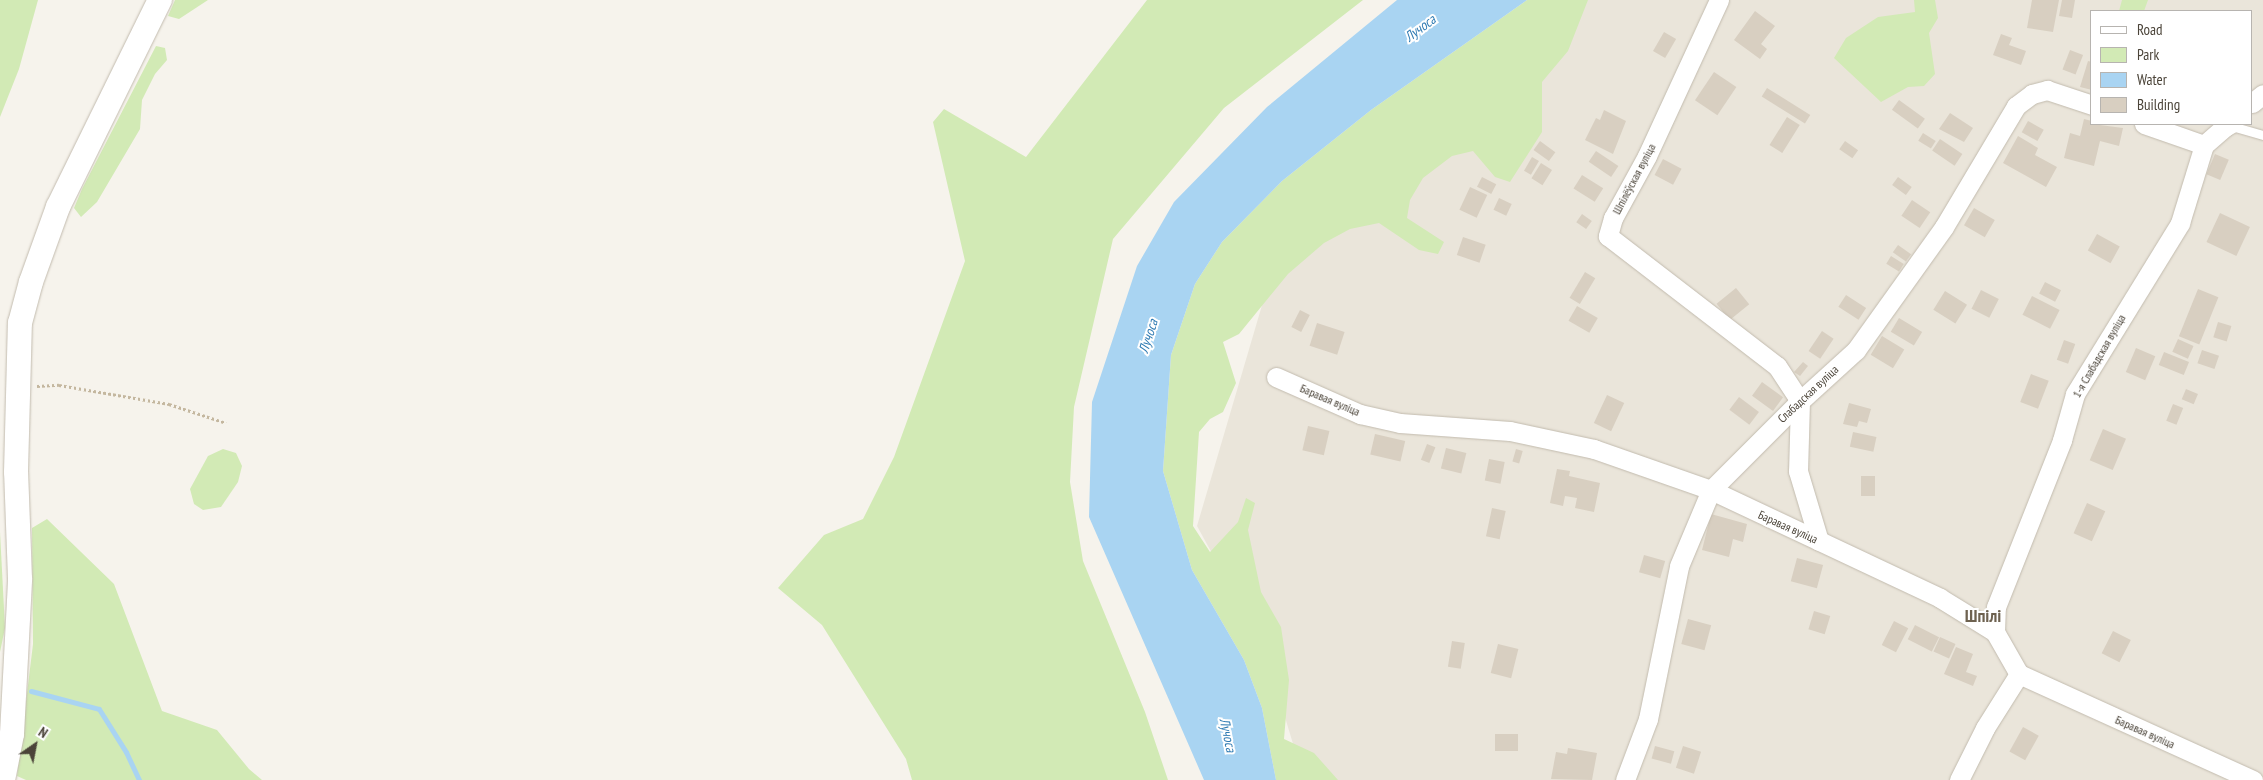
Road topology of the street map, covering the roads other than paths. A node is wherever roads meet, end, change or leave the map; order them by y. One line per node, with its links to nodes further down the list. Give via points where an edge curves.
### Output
1 (160, 0): 16 (street, via 58,207 30,282 20,323 16,453 20,579 12,734)
2 (1719, 0): 11 (street, Шпілёўская вуліца, via 1647,156 1613,218 1608,236 1777,366)
3 (2263, 94): 4 (street)
4 (2253, 102)
5 (2090, 104): 11 (street, Слабадская вуліца, via 2048,90 2032,94 2016,106 1944,227 1856,350)
6 (2147, 125): 9 (street)
7 (2227, 125): 9 (street)
8 (2263, 135): 9 (lane, via 2235,127)
9 (2204, 145): 14 (street, 1-я Слабадская вуліца, via 2180,223 2075,394 2062,440 1996,607)
10 (1276, 377): 12 (street, Баравая вуліца, via 1360,414 1400,423 1510,431 1594,449)
11 (1800, 401): 12 (street, Слабадская вуліца); 13 (street, via 1798,471)
12 (1711, 490): 13 (street, Баравая вуліца); 17 (street, Слабадская вуліца, via 1679,566 1648,719)
13 (1819, 541): 14 (street, Баравая вуліца, via 1940,598)
14 (1995, 632): 15 (street, Баравая вуліца)
15 (2019, 674): 18 (street, via 1985,728); 19 (street, Баравая вуліца)
16 (3, 780)
17 (1625, 780)
18 (1959, 780)
19 (2253, 780)

